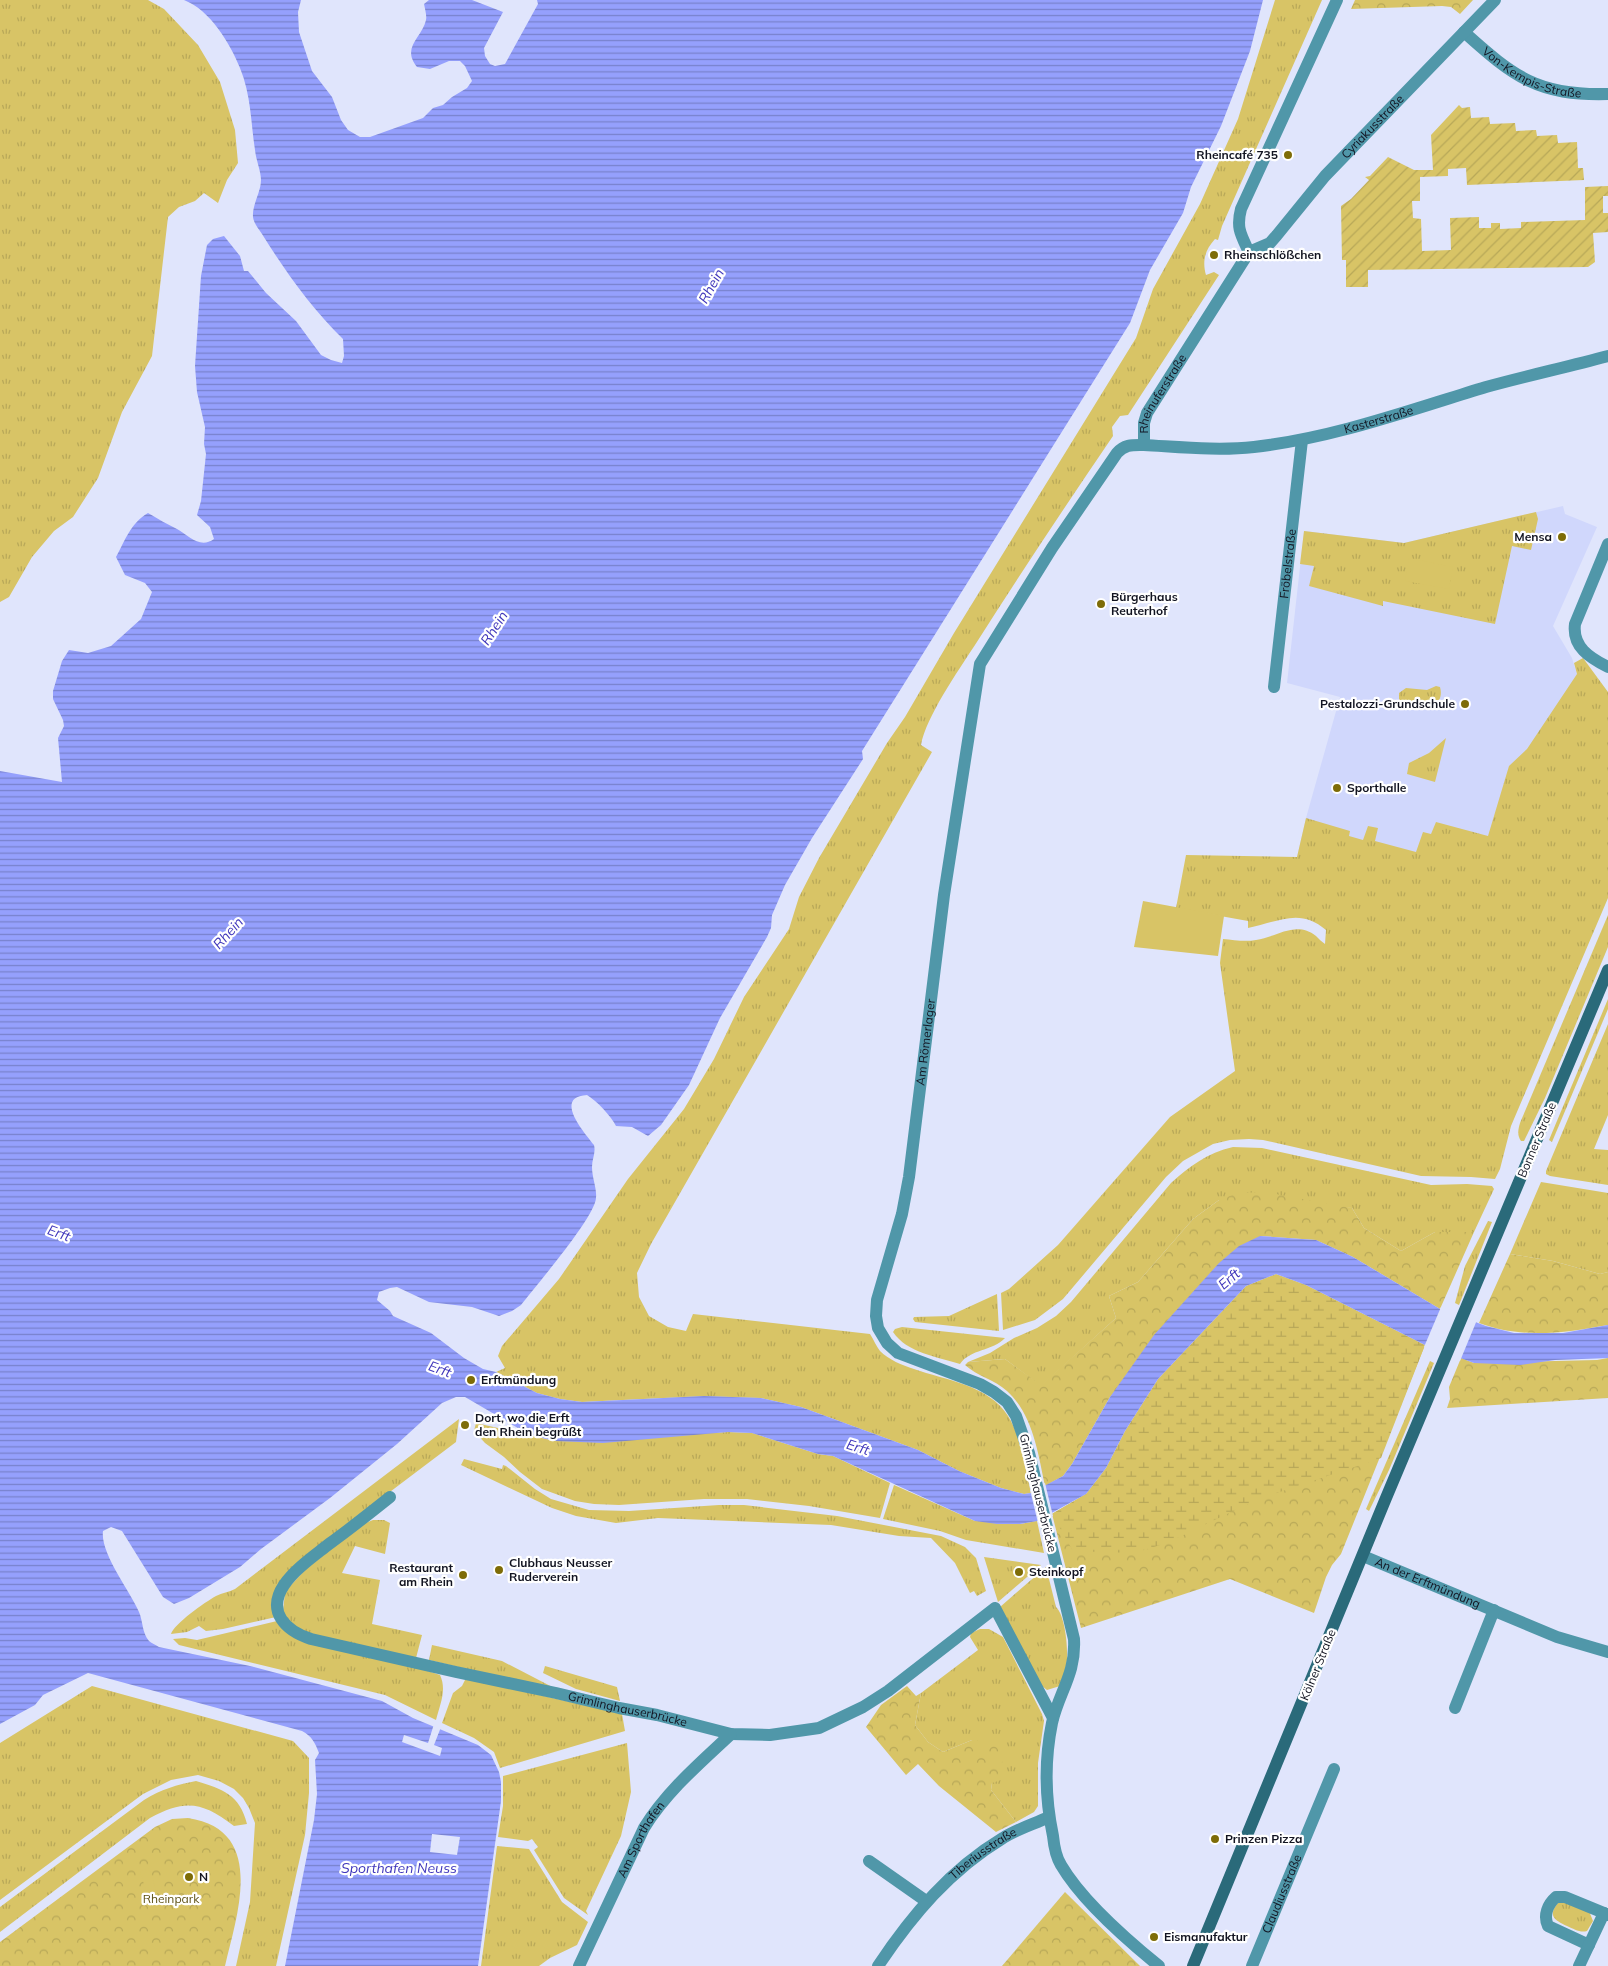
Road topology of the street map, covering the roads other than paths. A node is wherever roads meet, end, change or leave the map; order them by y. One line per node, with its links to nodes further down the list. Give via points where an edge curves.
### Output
1 (1336, 0): 5 (street, via 1241,210 1239,231)
2 (1495, 0): 3 (street, Cyriakusstraße)
3 (1464, 32): 4 (street, Von-Kempis-Straße, via 1497,61 1541,87 1562,93); 5 (street, Cyriakusstraße, via 1324,176 1270,243)
4 (1608, 94)
5 (1249, 252): 8 (street, Rheinuferstraße, via 1147,413)
6 (1608, 356): 7 (street, Kasterstraße)
7 (1302, 440): 8 (street, Kasterstraße, via 1227,448); 11 (street, Fröbelstraße)
8 (1144, 444): 12 (street, Rheinuferstraße, via 1128,445 1117,452 1064,528 984,655 979,668)
9 (1608, 544): 10 (street, via 1574,632 1580,648)
10 (1608, 667)
11 (1274, 687)
12 (963, 767): 14 (street, Am Römerlager, via 909,1177 902,1214 877,1300)
13 (1608, 970): 15 (main road, Bonner Straße)
14 (876, 1316): 21 (street, Grimlinghauserbrücke, via 882,1335 898,1353 980,1384 1007,1402 1016,1416 1029,1452 1074,1639 1073,1667)
15 (1442, 1365): 17 (main road, Kölner Straße)
16 (390, 1497): 22 (street, Grimlinghauserbrücke, via 310,1559 284,1585 278,1607 280,1618 288,1628 311,1639)
17 (1362, 1556): 18 (street, An der Erftmündung); 32 (main road, Kölner Straße)
18 (1494, 1610): 19 (street, An der Erftmündung, via 1557,1637); 20 (street, An der Erftmündung)
19 (1608, 1652)
20 (1455, 1708)
21 (1053, 1718): 22 (street, Grimlinghauserbrücke, via 995,1608 888,1691 841,1718 819,1728 794,1733); 24 (street, Grimlinghauserbrücke, via 1046,1766)
22 (731, 1734): 29 (street, Am Sporthafen, via 655,1810)
23 (1334, 1769): 33 (street, Claudiusstraße)
24 (1049, 1817): 26 (street, Tiberiusstraße, via 1005,1837 976,1856); 31 (street, Grimlinghauserbrücke, via 1055,1849 1068,1876 1122,1935)
25 (869, 1861): 26 (street)
26 (926, 1901): 30 (street, Tiberiusstraße)
27 (1606, 1914): 28 (street); 28 (street, via 1565,1897 1556,1897 1551,1902 1546,1914 1548,1926)
28 (1589, 1945): 34 (street)
29 (579, 1966)
30 (878, 1966)
31 (1159, 1966)
32 (1194, 1966)
33 (1252, 1966)
34 (1579, 1966)

